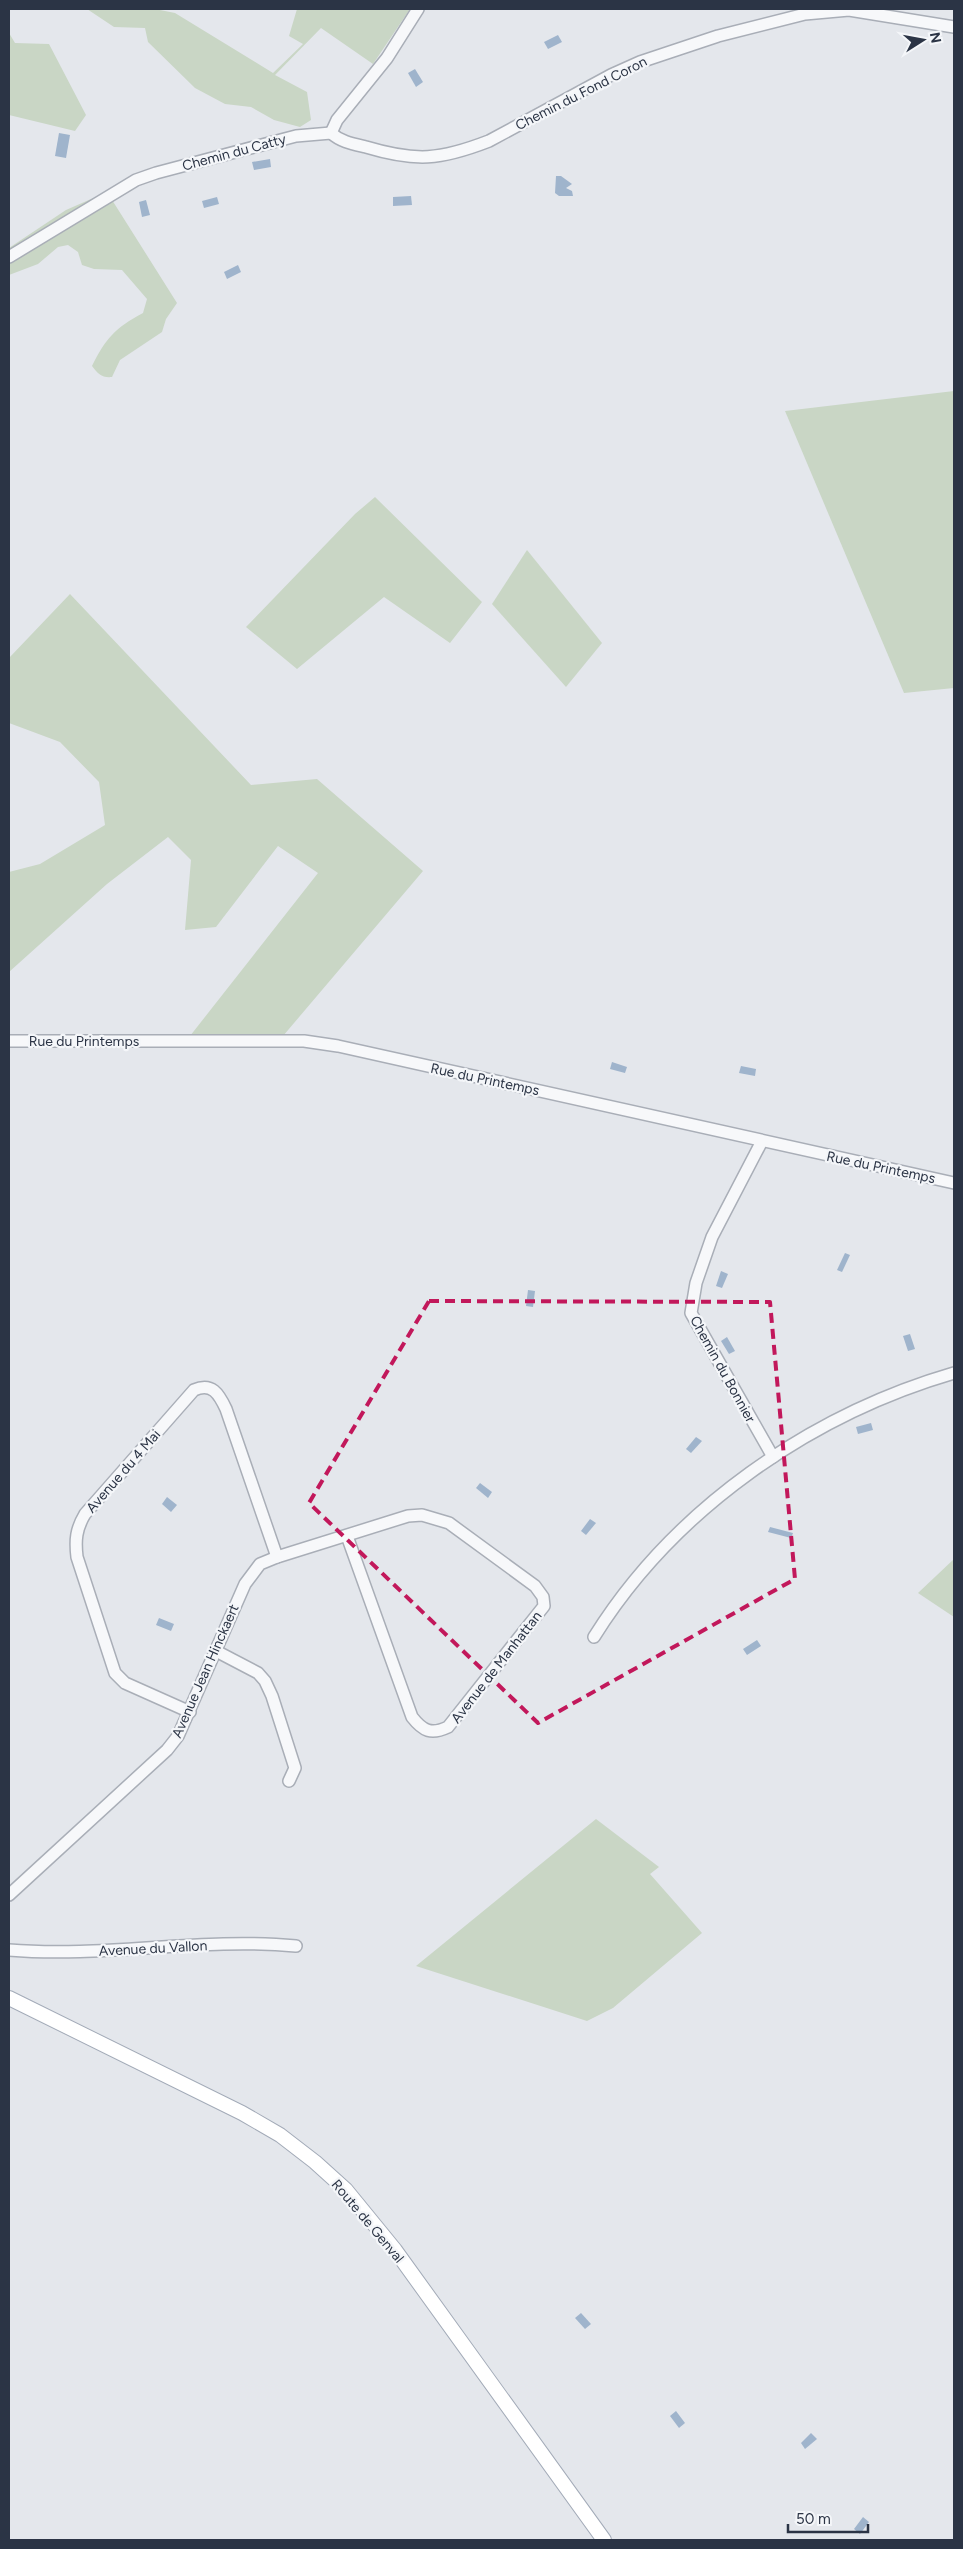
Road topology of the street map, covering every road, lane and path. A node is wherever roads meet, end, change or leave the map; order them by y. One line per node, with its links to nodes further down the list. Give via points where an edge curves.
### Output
1 (418, 9): 3 (street, via 387,58 336,120)
2 (954, 27): 3 (street, Chemin du Fond Coron, via 868,13 828,11 718,36 611,75 489,141 432,158 383,152 338,140)
3 (331, 133): 4 (street, Chemin du Catty, via 296,136 136,180)
4 (9, 257)
5 (9, 1041): 6 (street, Rue du Printemps, via 304,1041)
6 (762, 1141): 7 (street, Rue du Printemps); 9 (street, Chemin du Bonnier, via 712,1237 696,1283 692,1312)
7 (954, 1183)
8 (954, 1374): 9 (street, via 865,1405)
9 (773, 1457): 12 (street, via 673,1537 618,1600)
10 (347, 1536): 10 (street, Avenue de Manhattan, via 412,1717 420,1728 437,1733 448,1727 539,1615 544,1606 543,1597 535,1586 438,1518 408,1516); 11 (street, Avenue Jean Hinckaert)
11 (277, 1557): 13 (street, Avenue Jean Hinckaert, via 260,1564 253,1571); 14 (street, Avenue du 4 Mai, via 226,1409 217,1392 209,1387 194,1390 78,1526 75,1541 77,1557 115,1673 125,1683)
12 (594, 1637)
13 (216, 1651): 14 (street, Avenue Jean Hinckaert); 15 (street, via 258,1673 270,1689 295,1768)
14 (190, 1712): 16 (street, Avenue Jean Hinckaert, via 167,1750)
15 (289, 1781)
16 (9, 1895)
17 (296, 1946): 18 (street, Avenue du Vallon, via 218,1945 70,1953)
18 (9, 1950)
19 (9, 1998): 20 (main road, Route de Genval, via 242,2113 280,2135 340,2184 395,2250)
20 (604, 2540)

